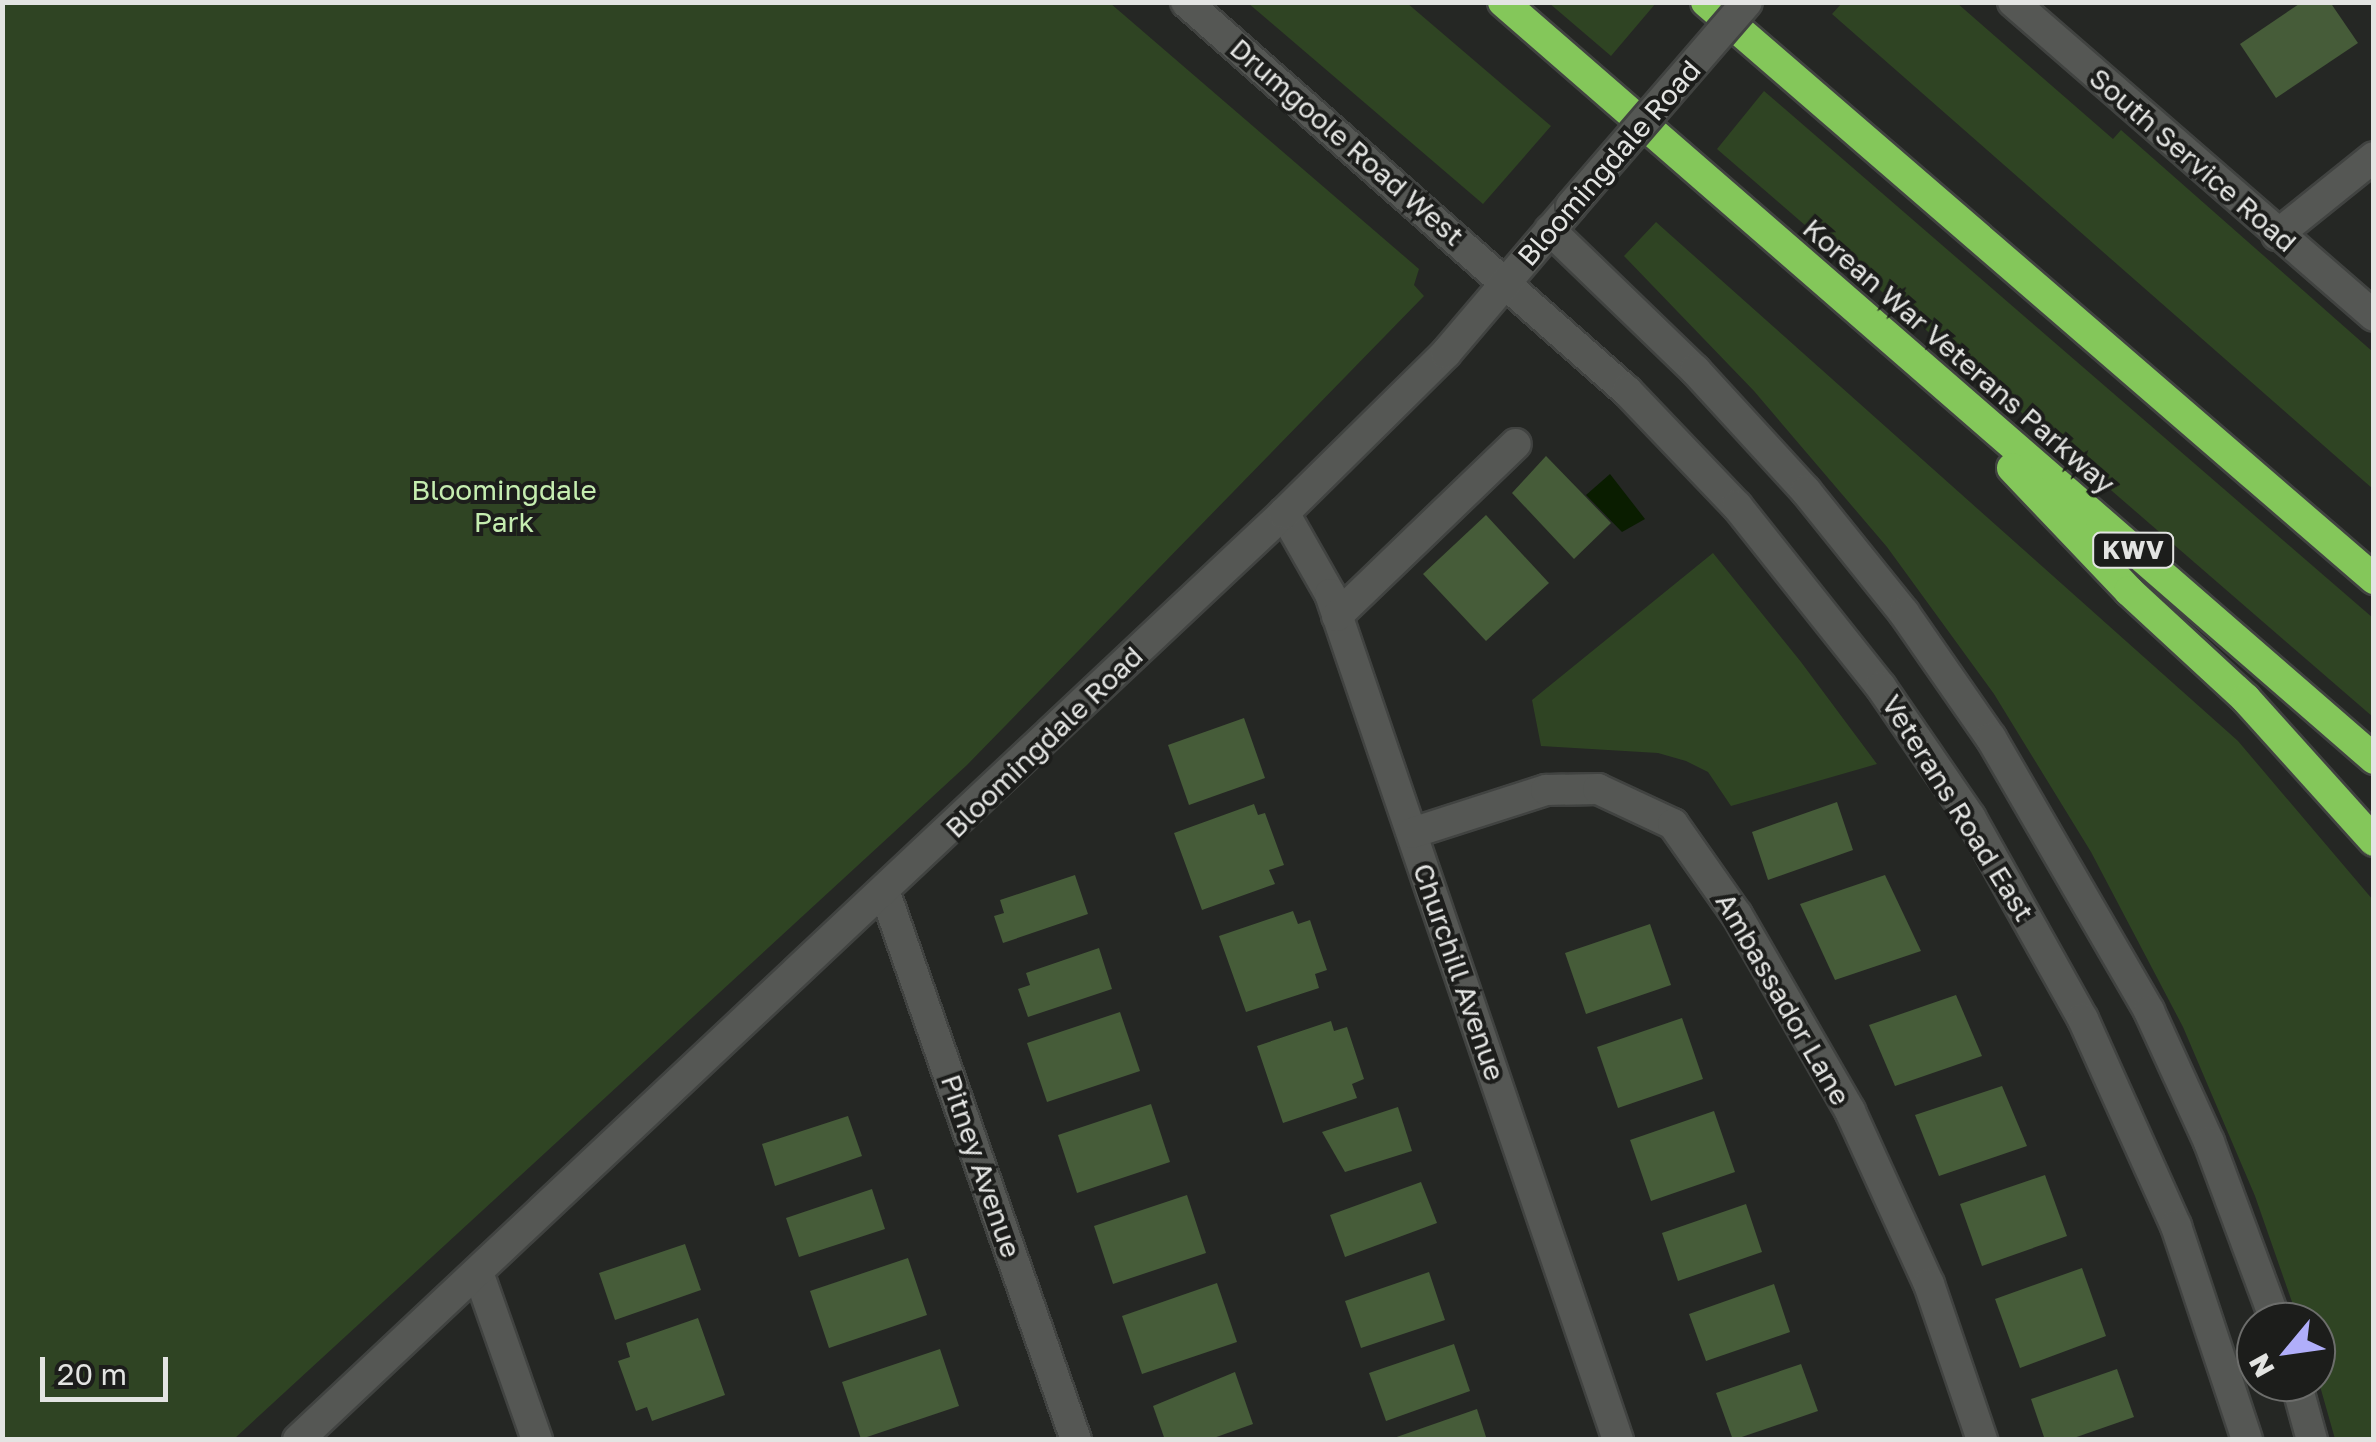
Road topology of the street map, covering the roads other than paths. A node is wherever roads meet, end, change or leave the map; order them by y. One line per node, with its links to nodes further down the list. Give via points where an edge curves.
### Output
1 (1186, 2): 9 (street, Drumgoole Road West)
2 (1503, 2): 11 (highway, Korean War Veterans Parkway / KWV)
3 (1706, 2): 12 (highway)
4 (1747, 2): 7 (street, Bloomingdale Road, bridge)
5 (2013, 2): 8 (street, South Service Road)
6 (2374, 158): 8 (street)
7 (1550, 230): 9 (street, Bloomingdale Road); 23 (street, via 1695,370 1806,491 1992,738 2150,1011 2209,1142)
8 (2277, 235): 10 (street, South Service Road)
9 (1508, 280): 14 (street, Bloomingdale Road, via 1446,352); 30 (street, Veterans Road East, via 1628,391 1737,506 1870,672 1970,817 2116,1087 2204,1302)
10 (2374, 316)
11 (1893, 342): 18 (highway, Korean War Veterans Parkway / KWV); 20 (highway, via 2129,591 2246,699)
12 (2183, 412): 15 (highway); 16 (highway)
13 (1516, 444): 17 (street)
14 (1284, 513): 17 (street, Churchill Avenue); 21 (street, Bloomingdale Road)
15 (2374, 551)
16 (2374, 578)
17 (1337, 616): 19 (street, Churchill Avenue)
18 (2374, 759)
19 (1412, 834): 28 (street, Churchill Avenue); 29 (street, Ambassador Lane, via 1546,790 1598,789 1673,824 1736,914 1850,1111 1929,1284)
20 (2374, 840)
21 (885, 893): 22 (street, Bloomingdale Road); 27 (street, Pitney Avenue)
22 (480, 1275): 25 (street, Bloomingdale Road); 26 (street)
23 (2269, 1302)
24 (2302, 1402): 31 (street)
25 (298, 1440)
26 (537, 1440)
27 (1076, 1440)
28 (1618, 1440)
29 (1982, 1440)
30 (2247, 1440)
31 (2312, 1440)

